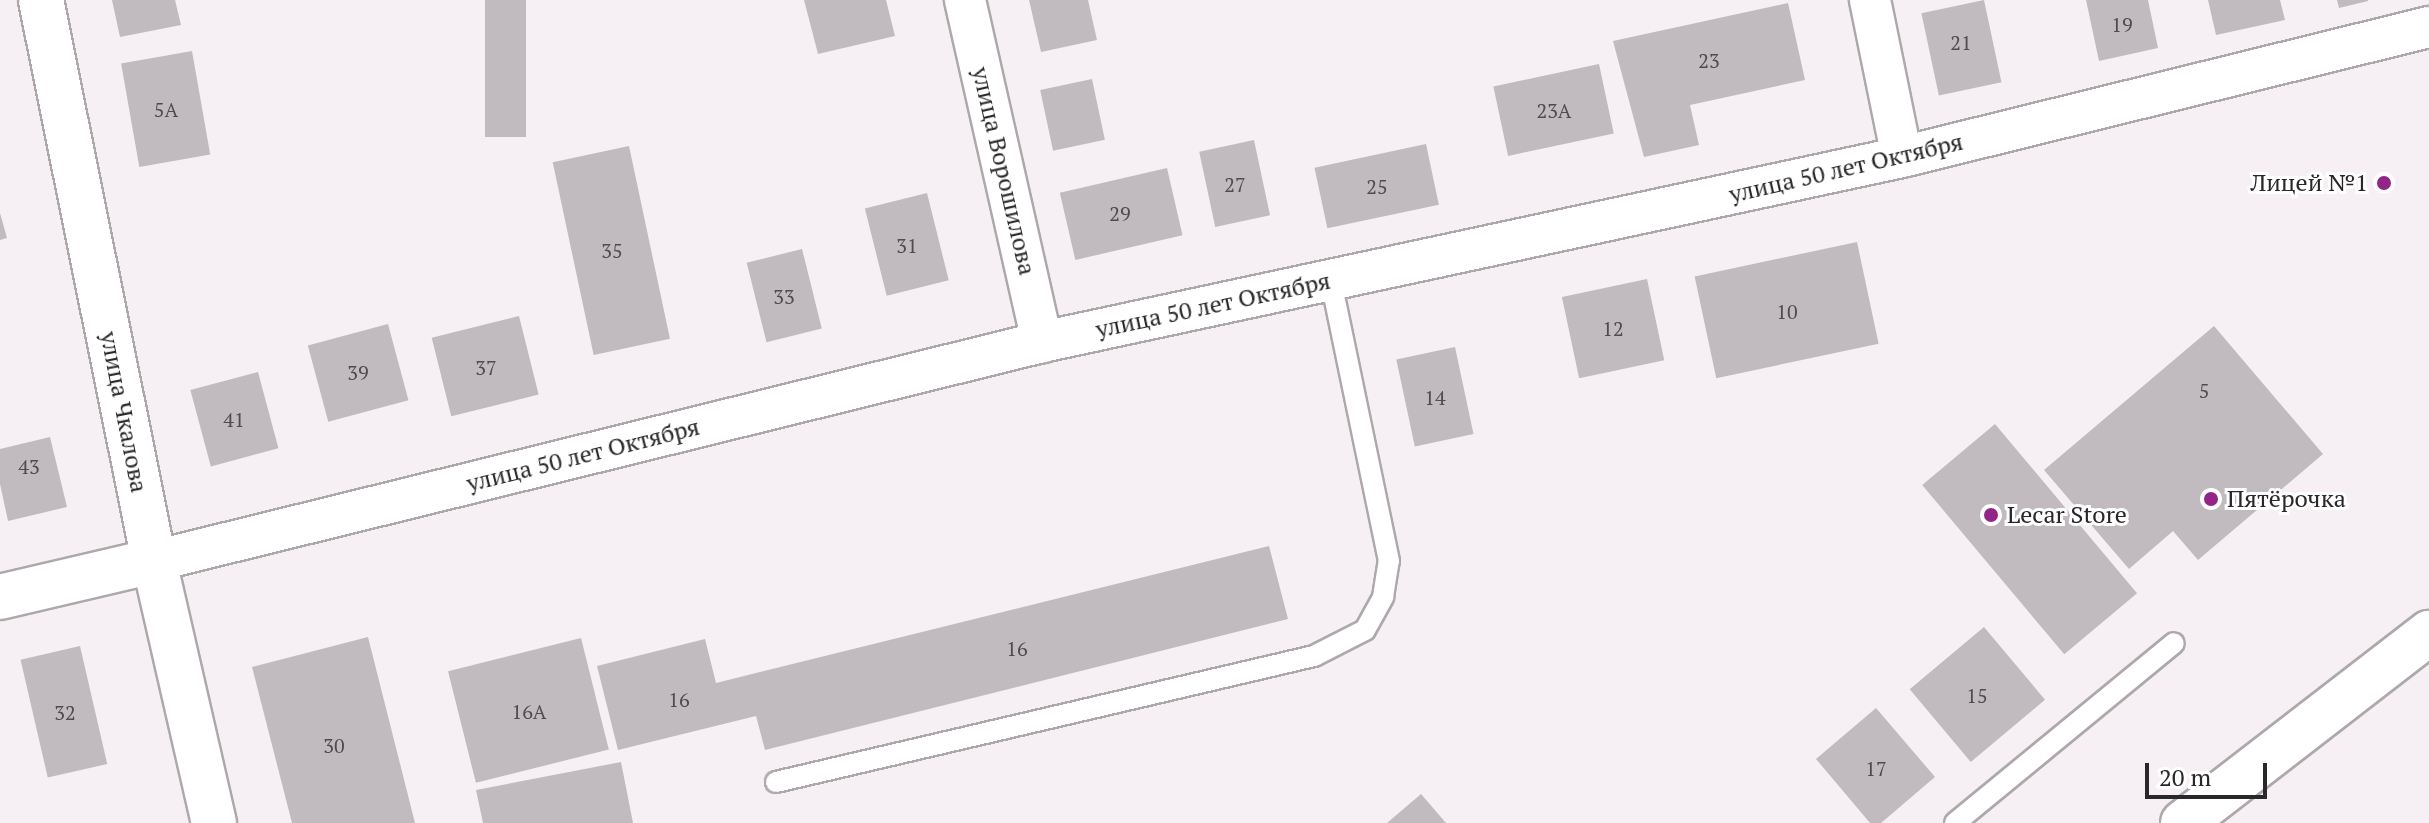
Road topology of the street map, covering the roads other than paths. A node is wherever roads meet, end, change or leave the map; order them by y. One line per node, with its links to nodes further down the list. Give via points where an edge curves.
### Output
1 (41, 0): 8 (street, улица Чкалова)
2 (965, 0): 7 (street, улица Ворошилова)
3 (1870, 0): 5 (street)
4 (2429, 27): 5 (street, улица 50 лет Октября)
5 (1902, 157): 6 (street, улица 50 лет Октября)
6 (1331, 280): 7 (street, улица 50 лет Октября); 12 (lane, via 1389,561 1383,597 1365,630 1314,656)
7 (1042, 342): 8 (street, улица 50 лет Октября)
8 (154, 561): 9 (street, улица 50 лет Октября); 13 (street, улица Чкалова)
9 (0, 597)
10 (2429, 633): 15 (street)
11 (2174, 643): 14 (lane)
12 (776, 782)
13 (214, 823)
14 (1955, 823)
15 (2183, 823)

